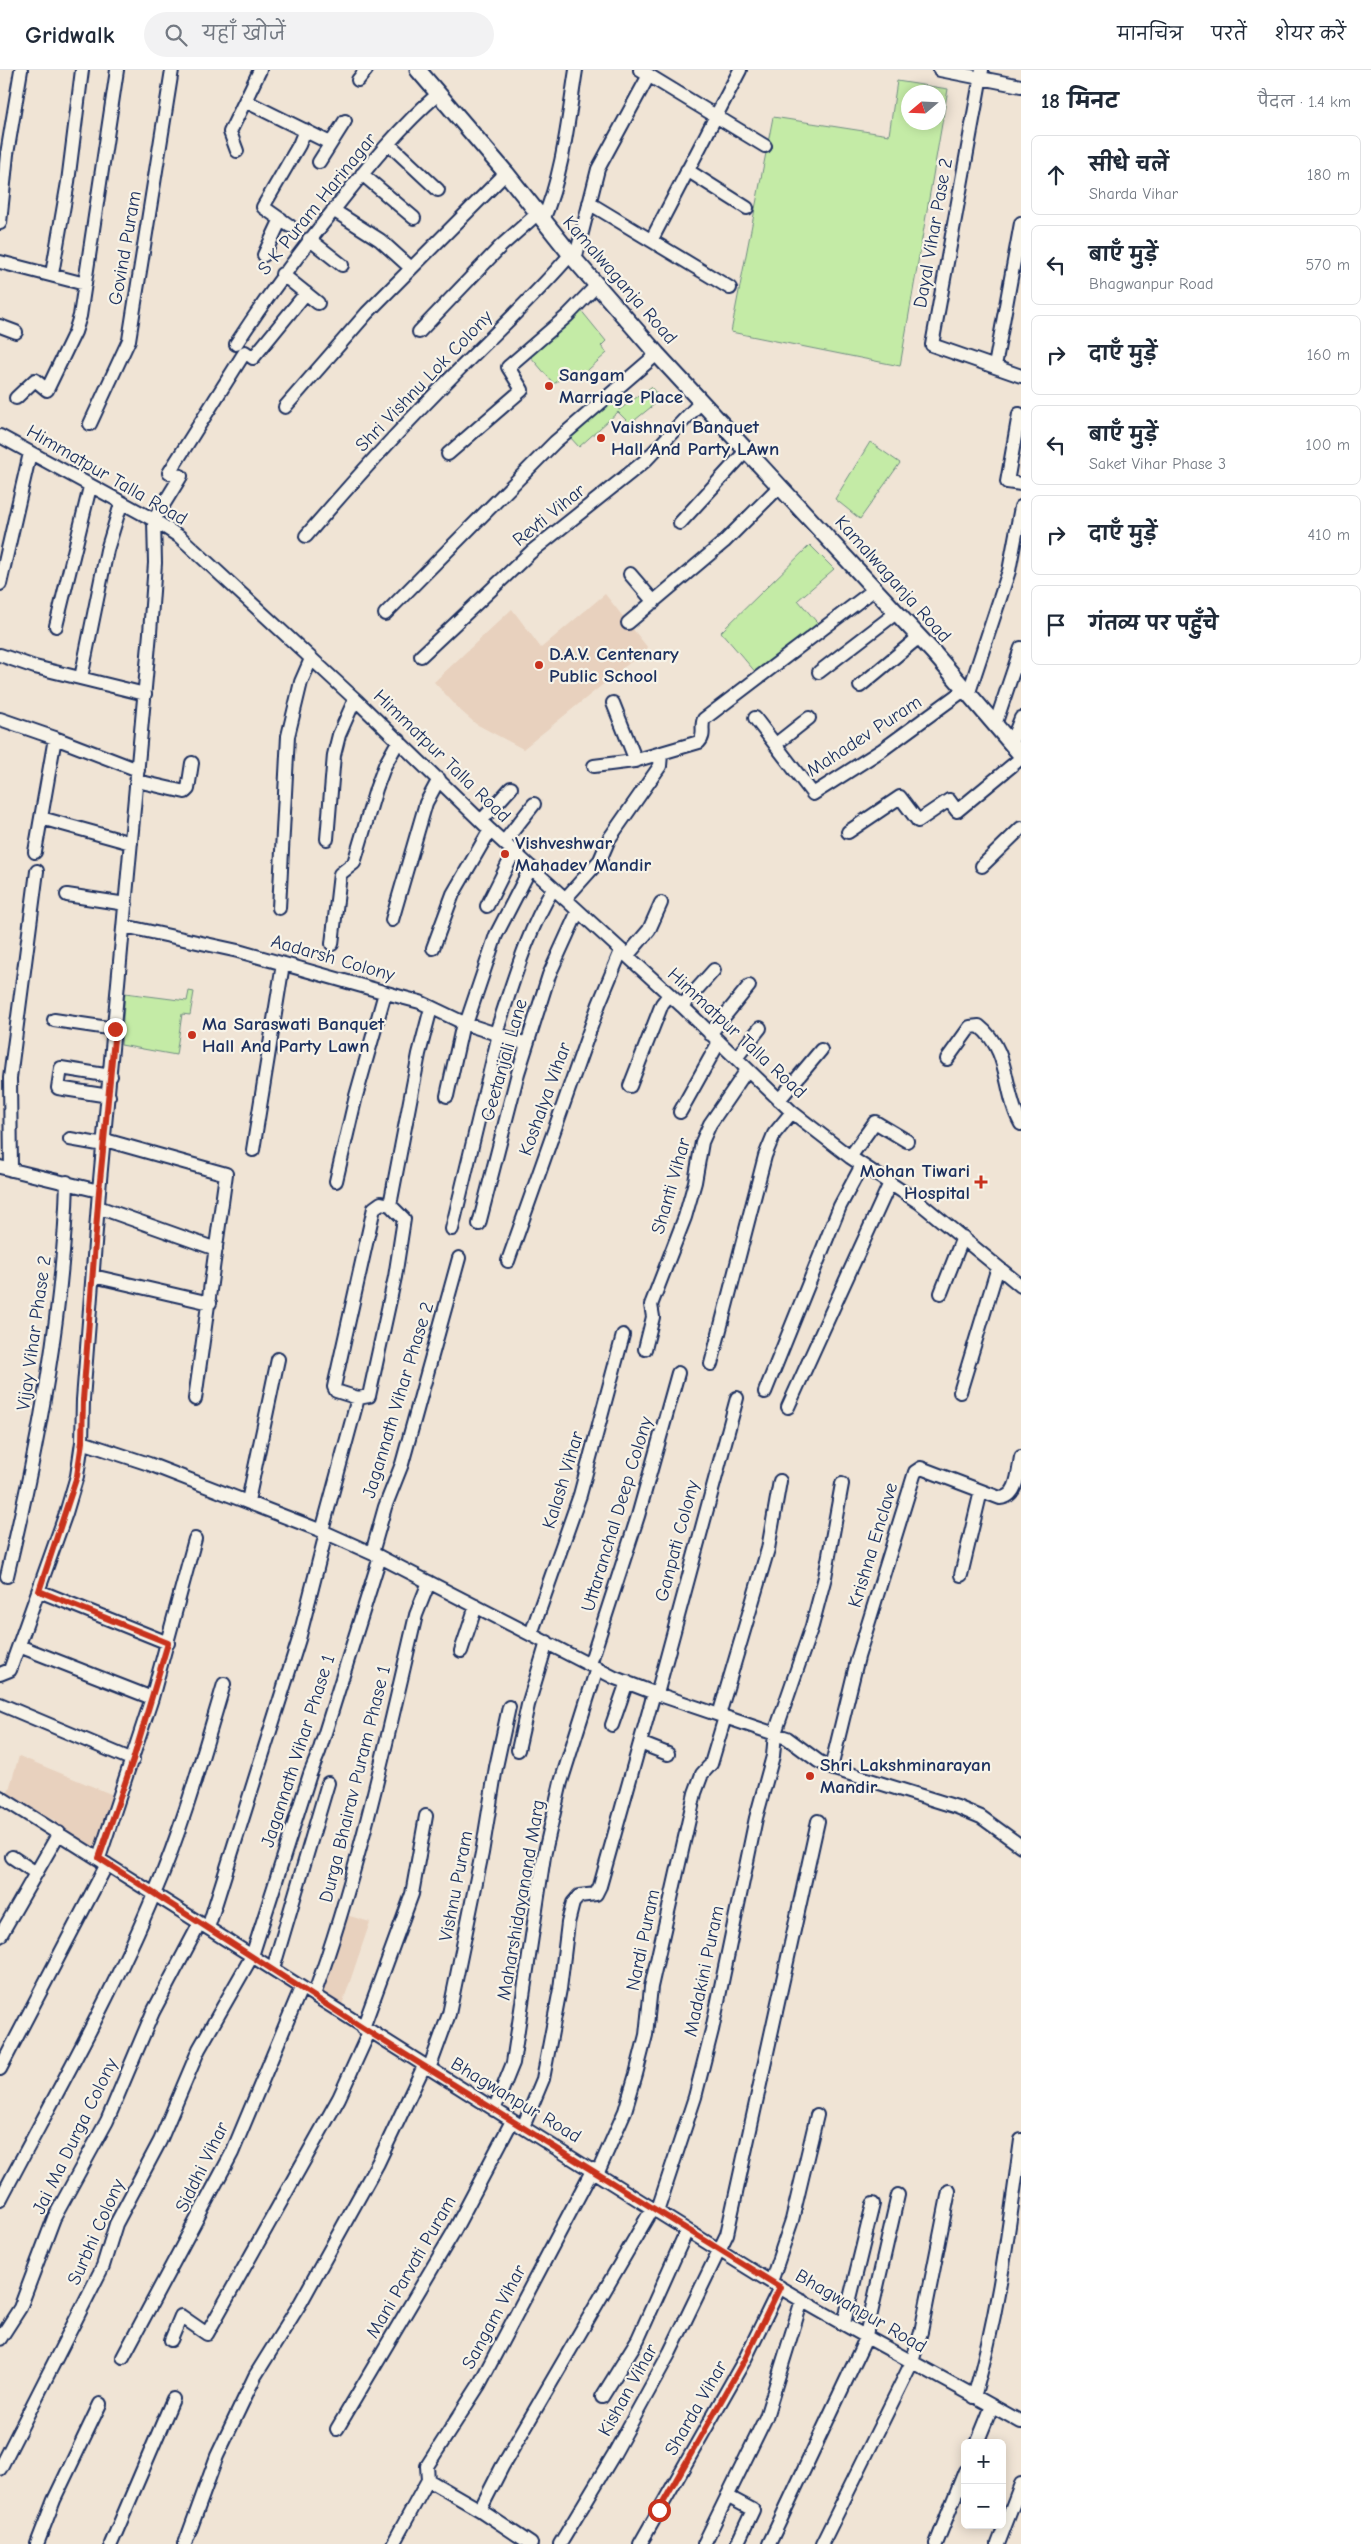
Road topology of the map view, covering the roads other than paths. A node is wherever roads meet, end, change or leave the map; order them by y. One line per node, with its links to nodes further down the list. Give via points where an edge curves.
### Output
1 (21, 70): 32 (street)
2 (82, 70): 41 (street)
3 (116, 70): 43 (street)
4 (172, 70): 59 (street, Govind Puram, via 129,340)
5 (260, 70): 14 (street)
6 (418, 70): 13 (main road, Kamalwaganja Road)
7 (576, 70): 30 (street, via 553,192)
8 (740, 70): 15 (street)
9 (940, 70): 11 (street)
10 (645, 73): 15 (street); 27 (street, via 598,169)
11 (982, 74): 12 (street); 53 (street, Dayal Vihar Pase 2, via 932,344)
12 (1021, 86)
13 (438, 94): 19 (street, S K Puram Harinagar); 24 (main road, Kamalwaganja Road)
14 (247, 102): 17 (street); 21 (street, via 230,132)
15 (714, 116): 20 (street); 23 (street)
16 (345, 121): 18 (street)
17 (305, 130): 18 (street); 36 (street, via 263,207 286,222)
18 (330, 142): 22 (street)
19 (389, 144): 25 (street, S K Puram Harinagar); 26 (street)
20 (764, 146)
21 (236, 151)
22 (319, 162)
23 (688, 170): 28 (street); 35 (street)
24 (506, 173): 30 (main road, Kamalwaganja Road); 40 (street)
25 (362, 174): 29 (street, S K Puram Harinagar); 31 (street)
26 (438, 190)
27 (589, 203): 35 (street); 37 (street)
28 (748, 208)
29 (333, 210): 34 (street, S K Puram Harinagar); 40 (street, via 380,240)
30 (540, 217): 37 (main road, Kamalwaganja Road); 50 (street, via 489,258)
31 (414, 218)
32 (0, 223)
33 (1021, 223): 53 (street)
34 (309, 239): 39 (street); 42 (street, S K Puram Harinagar)
35 (652, 239): 45 (street)
36 (264, 255)
37 (573, 257): 44 (main road, Kamalwaganja Road); 71 (street, Shri Vishnu Lok Colony, via 364,469)
38 (0, 262): 41 (street)
39 (342, 265)
40 (411, 268): 57 (street)
41 (52, 274): 43 (street)
42 (282, 274): 46 (street); 51 (street, S K Puram Harinagar)
43 (85, 284): 55 (street, via 75,332 47,390 34,380)
44 (597, 285): 52 (main road, Kamalwaganja Road); 63 (street, via 508,367 522,390)
45 (730, 288)
46 (306, 293): 47 (street); 69 (street, via 253,358 245,352 169,473 181,476)
47 (318, 303)
48 (0, 326): 49 (street)
49 (16, 332)
50 (419, 332)
51 (236, 344)
52 (656, 354): 56 (main road, Kamalwaganja Road); 77 (street, via 555,442)
53 (995, 366): 54 (street)
54 (1021, 376)
55 (16, 398)
56 (701, 402): 61 (main road, Kamalwaganja Road); 83 (street, Revti Vihar, via 645,461 531,552)
57 (285, 407)
58 (1019, 414): 64 (street, via 1007,482)
59 (90, 424)
60 (0, 436): 62 (street, Himmatpur Talla Road)
61 (746, 451): 65 (main road, Kamalwaganja Road); 70 (street)
62 (30, 453): 66 (street, Himmatpur Talla Road); 73 (street)
63 (448, 454)
64 (1021, 484)
65 (780, 486): 74 (main road, Kamalwaganja Road); 75 (street, via 724,542)
66 (90, 487): 67 (street, Himmatpur Talla Road); 79 (street)
67 (121, 504): 69 (street, Himmatpur Talla Road); 86 (street, via 106,550)
68 (1021, 507): 88 (street, via 1009,571)
69 (154, 520): 84 (street, Himmatpur Talla Road, via 180,537); 89 (street, via 155,563)
70 (680, 522)
71 (306, 536)
72 (630, 574): 75 (street)
73 (0, 584)
74 (875, 589): 76 (main road, Kamalwaganja Road); 102 (street, via 704,719 703,737 699,742)
75 (654, 602): 78 (street)
76 (896, 613): 80 (main road, Kamalwaganja Road); 85 (street)
77 (385, 614)
78 (628, 623)
79 (56, 626)
80 (919, 637): 87 (street); 88 (main road, Kamalwaganja Road)
81 (1021, 648): 96 (street)
82 (0, 655): 86 (street)
83 (421, 656)
84 (311, 659): 90 (street, Himmatpur Talla Road); 128 (street, via 301,682 288,736)
85 (819, 672)
86 (81, 678): 89 (street)
87 (860, 686)
88 (966, 693): 96 (main road, Kamalwaganja Road); 100 (street, Mahadev Puram, via 813,794)
89 (145, 694): 106 (street)
90 (355, 699): 98 (street, Himmatpur Talla Road); 114 (street, via 334,755)
91 (613, 703): 103 (street)
92 (755, 718): 100 (street, Mahadev Puram)
93 (809, 718): 100 (street)
94 (1021, 718): 99 (street)
95 (0, 719): 97 (street)
96 (996, 725): 99 (main road, Kamalwaganja Road)
97 (56, 738): 106 (street); 110 (street)
98 (399, 740): 107 (street, Himmatpur Talla Road); 132 (street, via 376,789 354,863 340,874)
99 (1011, 743): 101 (main road, Kamalwaganja Road)
100 (776, 744)
101 (1021, 757): 113 (street, via 957,812 949,800 918,821 900,797)
102 (660, 759): 103 (street); 124 (street, via 609,839 600,860)
103 (636, 761): 105 (street)
104 (192, 763): 106 (street, via 185,792)
105 (594, 766)
106 (138, 776): 116 (street)
107 (439, 779): 111 (street, Himmatpur Talla Road); 130 (street, via 426,803)
108 (511, 788): 111 (street)
109 (534, 804): 115 (street)
110 (41, 818): 116 (street); 117 (street)
111 (485, 826): 115 (street, Himmatpur Talla Road); 133 (street, via 453,894)
112 (1021, 828): 119 (street)
113 (848, 832)
114 (327, 839)
115 (504, 842): 118 (street, Himmatpur Talla Road)
116 (131, 843): 126 (street)
117 (35, 852)
118 (514, 852): 120 (street, Himmatpur Talla Road); 127 (street)
119 (982, 866)
120 (531, 867): 122 (street, Himmatpur Talla Road); 143 (street, via 496,935)
121 (37, 872): 167 (street, via 10,1078)
122 (554, 889): 124 (street, Himmatpur Talla Road); 146 (street, via 536,917 524,946)
123 (67, 895): 126 (street)
124 (565, 899): 129 (street, Himmatpur Talla Road)
125 (661, 903): 134 (street, Koshalya Vihar, via 649,930)
126 (126, 904): 131 (street)
127 (487, 906)
128 (279, 908)
129 (578, 911): 134 (street, Himmatpur Talla Road); 148 (street, Geetanjali Lane, via 549,975)
130 (392, 920)
131 (124, 926): 135 (street, Aadarsh Colony, via 182,936); 145 (street)
132 (332, 944)
133 (433, 948)
134 (624, 953): 139 (street, Himmatpur Talla Road); 179 (street, Koshalya Vihar, via 599,1004)
135 (284, 964): 138 (street, Aadarsh Colony); 164 (street)
136 (714, 970): 140 (street)
137 (750, 986): 147 (street)
138 (385, 993): 141 (street, Aadarsh Colony); 168 (street)
139 (669, 995): 140 (street, Himmatpur Talla Road); 154 (street, via 662,1004)
140 (682, 1006): 147 (street, Himmatpur Talla Road)
141 (431, 1008): 143 (street, Aadarsh Colony); 172 (street)
142 (54, 1020): 145 (street)
143 (464, 1024): 146 (street, Aadarsh Colony); 156 (street)
144 (760, 1028): 150 (street)
145 (115, 1029): 153 (street)
146 (498, 1034): 148 (street, Aadarsh Colony); 175 (street)
147 (715, 1038): 150 (street, Himmatpur Talla Road); 158 (street)
148 (527, 1044): 174 (street, Geetanjali Lane)
149 (821, 1050): 157 (street)
150 (736, 1058): 152 (street, Himmatpur Talla Road)
151 (947, 1059): 160 (street, via 970,1027 979,1026 989,1034 1004,1064 1015,1114)
152 (746, 1070): 157 (street, Himmatpur Talla Road); 186 (street, Shanti Vihar, via 710,1124 702,1142 685,1218 651,1305 653,1317)
153 (110, 1076): 155 (street); 155 (street, via 61,1068 58,1088)
154 (630, 1086)
155 (109, 1096): 163 (street)
156 (447, 1096)
157 (779, 1100): 159 (street, Himmatpur Talla Road)
158 (680, 1112)
159 (792, 1112): 165 (street, Himmatpur Talla Road); 188 (street, via 774,1134 765,1156)
160 (1021, 1124)
161 (70, 1139): 163 (street)
162 (907, 1141): 165 (street, via 875,1122)
163 (104, 1143): 171 (street); 177 (street, via 226,1174)
164 (253, 1150)
165 (850, 1158): 166 (street, Himmatpur Talla Road)
166 (862, 1165): 170 (street, Himmatpur Talla Road); 190 (street, via 840,1206)
167 (6, 1169): 169 (street)
168 (336, 1181)
169 (67, 1182): 171 (street); 206 (street, Vijay Vihar Phase 2, via 65,1241 50,1363 38,1440)
170 (890, 1183): 176 (street, Himmatpur Talla Road); 195 (street)
171 (99, 1191): 173 (street)
172 (390, 1205): 193 (street, via 401,1214 404,1225 368,1396); 193 (street, via 381,1203 374,1208 334,1387 336,1391)
173 (98, 1207): 177 (street); 181 (street)
174 (478, 1224)
175 (452, 1229)
176 (963, 1237): 180 (street, Himmatpur Talla Road); 183 (street)
177 (216, 1249): 184 (street)
178 (459, 1258): 204 (street, Jagannath Vihar Phase 2, via 410,1438 386,1507)
179 (508, 1261)
180 (998, 1268): 182 (street, Himmatpur Talla Road); 191 (street)
181 (93, 1276): 184 (street); 196 (street)
182 (1021, 1286)
183 (941, 1293)
184 (210, 1303): 192 (street)
185 (623, 1335): 210 (street, Kalash Vihar, via 580,1496)
186 (646, 1349)
187 (278, 1359): 201 (street)
188 (710, 1364)
189 (678, 1373): 215 (street, Uttaranchal Deep Colony)
190 (765, 1392)
191 (960, 1392)
192 (195, 1398)
193 (358, 1398): 202 (street, Jai Ma Durga Colony)
194 (737, 1398): 219 (street, Ganpati Colony)
195 (788, 1407)
196 (82, 1442): 201 (street); 208 (street, via 74,1485)
197 (1021, 1457): 200 (street, Krishna Enclave, via 1013,1493 1007,1498 1000,1498)
198 (780, 1481): 223 (street, Nardi Puram, via 768,1549)
199 (842, 1484): 225 (street, Madakini Puram, via 818,1602)
200 (981, 1491): 205 (street); 230 (street, Krishna Enclave, via 921,1468 915,1472 858,1657)
201 (248, 1501): 202 (street)
202 (324, 1532): 204 (street); 241 (street, Jai Ma Durga Colony, via 299,1639)
203 (195, 1539): 212 (street)
204 (376, 1555): 207 (street); 243 (street, Jagannath Vihar Phase 1, via 319,1752)
205 (961, 1575)
206 (7, 1576)
207 (429, 1582): 209 (street); 246 (street, Durga Bhairav Puram Phase 1, via 416,1615 360,1850)
208 (39, 1591): 212 (street); 213 (street)
209 (476, 1606): 210 (street); 214 (street)
210 (531, 1634): 211 (street)
211 (547, 1642): 215 (street); 227 (street)
212 (168, 1643): 220 (street)
213 (20, 1646): 216 (street, via 10,1670); 220 (street)
214 (461, 1651)
215 (593, 1666): 217 (street); 250 (street, Maharshidayanand Marg, via 544,1856 514,2063)
216 (0, 1674)
217 (627, 1682): 219 (street); 224 (street)
218 (224, 1684): 240 (street, via 187,1810)
219 (655, 1694): 223 (street); 226 (street, Ganpati Colony)
220 (152, 1698): 229 (street)
221 (0, 1704): 229 (street)
222 (509, 1707): 248 (street, Vishnu Puram, via 451,2005)
223 (722, 1716): 225 (street); 254 (street, Nardi Puram, via 711,1764 702,1774 695,1793 651,1987 646,2035 636,2074 624,2111)
224 (612, 1725)
225 (775, 1733): 230 (street, via 788,1738); 259 (street, Madakini Puram, via 773,1756 756,1818 712,2030 681,2145)
226 (640, 1743): 228 (street); 252 (street, Mani Parvati Puram, via 600,1886 596,1894 579,1896 573,1903 543,2079)
227 (518, 1750)
228 (668, 1754)
229 (133, 1760): 238 (street)
230 (831, 1768): 236 (street, via 982,1817)
231 (328, 1783): 244 (street)
232 (1, 1800): 235 (street, Bhagwanpur Road)
233 (426, 1816): 247 (street, via 412,1894)
234 (818, 1821): 262 (street, Kishan Vihar)
235 (59, 1833): 238 (street, Bhagwanpur Road); 239 (street)
236 (1021, 1846)
237 (12, 1857): 239 (street)
238 (103, 1861): 240 (street, Bhagwanpur Road); 249 (street)
239 (36, 1873): 242 (street)
240 (154, 1895): 241 (street, Bhagwanpur Road); 257 (street, via 112,1985)
241 (204, 1925): 243 (street, Bhagwanpur Road); 267 (street, Jai Ma Durga Colony, via 153,2012 107,2121 54,2218 20,2308)
242 (0, 1936)
243 (252, 1956): 244 (street, Bhagwanpur Road); 279 (street, Surbhi Colony, via 199,2049 160,2141 116,2224 103,2266)
244 (272, 1969): 245 (street, Bhagwanpur Road)
245 (301, 1988): 246 (street, Bhagwanpur Road); 269 (street, Siddhi Vihar, via 232,2152)
246 (314, 1995): 247 (street, Bhagwanpur Road)
247 (366, 2030): 248 (street, Bhagwanpur Road); 268 (street, via 339,2098 207,2334 181,2316)
248 (426, 2068): 250 (street, Bhagwanpur Road); 287 (street, Vishnu Puram, via 301,2302 255,2376 217,2456)
249 (0, 2069)
250 (494, 2110): 252 (street, Bhagwanpur Road)
251 (817, 2115): 263 (street, Sharda Vihar)
252 (518, 2124): 254 (street, Bhagwanpur Road); 277 (street, Mani Parvati Puram)
253 (1021, 2140): 260 (street)
254 (595, 2171): 259 (street, Bhagwanpur Road); 280 (street, Sangam Vihar, via 479,2385 427,2466)
255 (949, 2191): 270 (street)
256 (898, 2195): 266 (street)
257 (0, 2200)
258 (873, 2204): 265 (street)
259 (655, 2210): 261 (street, Bhagwanpur Road); 284 (street, Madakini Puram, via 502,2467)
260 (1015, 2223): 272 (street)
261 (687, 2230): 262 (street, Bhagwanpur Road); 271 (street, via 638,2339)
262 (721, 2250): 263 (street, Bhagwanpur Road); 290 (street, Kishan Vihar, via 614,2454)
263 (775, 2284): 264 (street, Bhagwanpur Road); 291 (street, Sharda Vihar, via 745,2359)
264 (802, 2300): 265 (street, Bhagwanpur Road); 283 (street, via 766,2417)
265 (844, 2323): 266 (street, Bhagwanpur Road)
266 (866, 2335): 270 (street, Bhagwanpur Road); 294 (street)
267 (0, 2339)
268 (171, 2340)
269 (123, 2357)
270 (912, 2362): 272 (street, Bhagwanpur Road); 295 (street)
271 (602, 2397)
272 (974, 2397): 275 (street, Bhagwanpur Road)
273 (174, 2399): 286 (street)
274 (100, 2404): 285 (street)
275 (992, 2406): 276 (street, Bhagwanpur Road); 278 (street)
276 (1021, 2422)
277 (337, 2429)
278 (979, 2439)
279 (0, 2469)
280 (428, 2480): 284 (street); 288 (street, Sangam Vihar)
281 (961, 2481): 296 (street)
282 (1021, 2484): 297 (street)
283 (727, 2496): 292 (street); 293 (street, via 753,2510)
284 (480, 2510): 289 (street)
285 (36, 2544)
286 (111, 2544)
287 (185, 2544)
288 (394, 2544)
289 (531, 2544)
290 (560, 2544)
291 (640, 2544)
292 (704, 2544)
293 (737, 2544)
294 (770, 2544)
295 (822, 2544)
296 (936, 2544)
297 (998, 2544)

